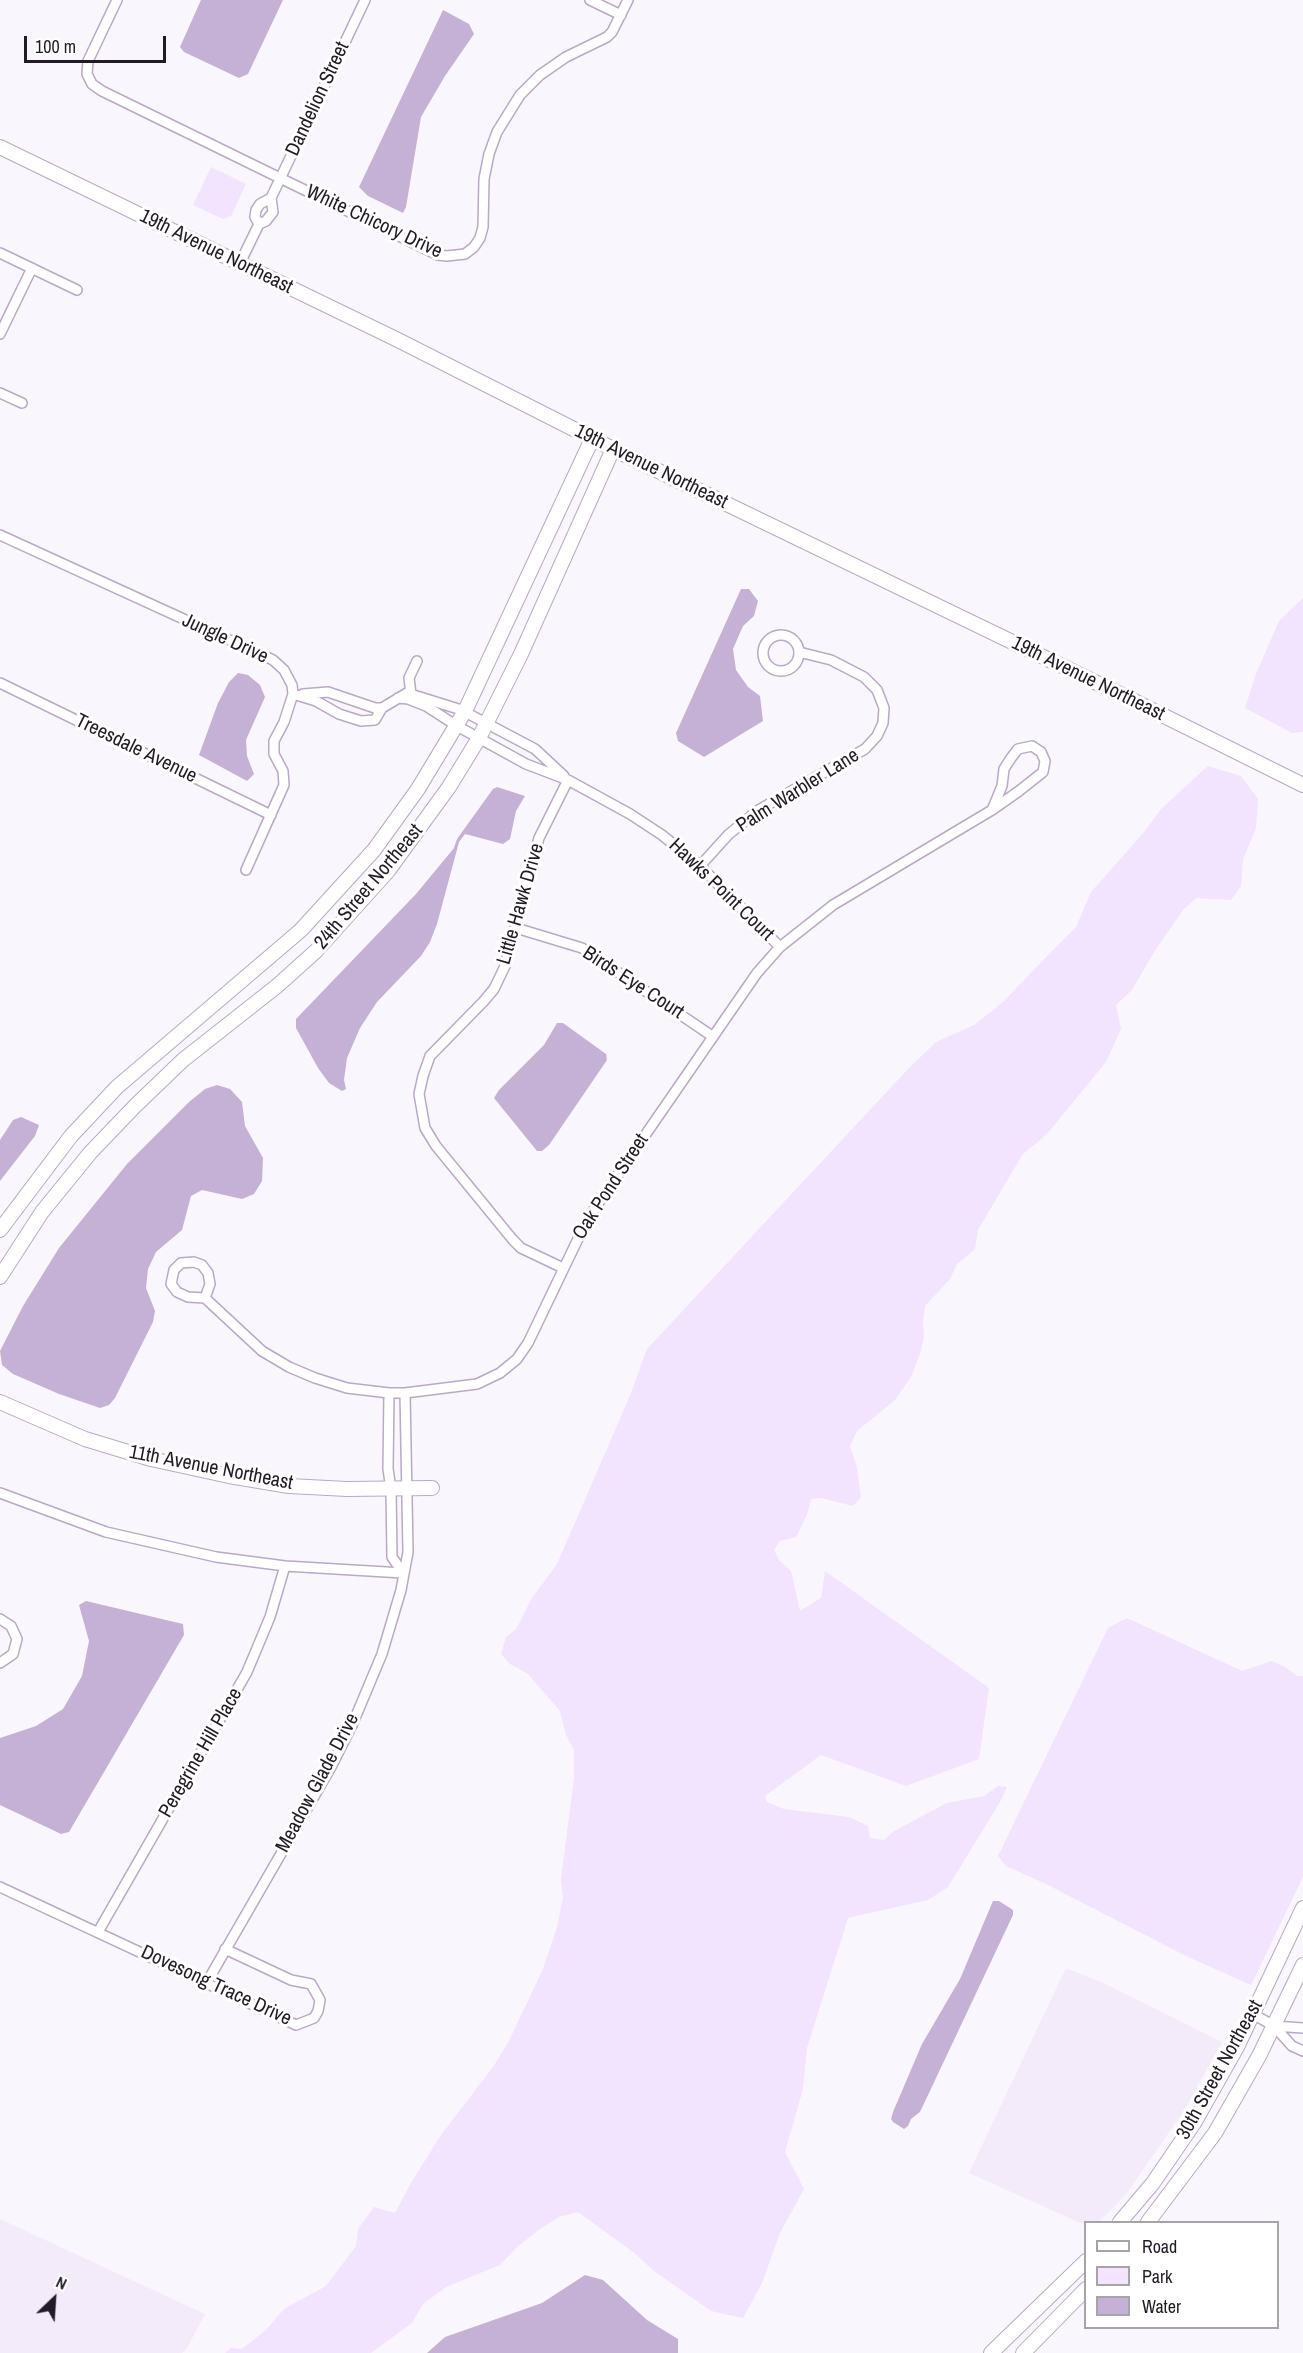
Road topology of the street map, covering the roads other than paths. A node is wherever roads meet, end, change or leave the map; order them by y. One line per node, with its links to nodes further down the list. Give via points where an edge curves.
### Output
1 (117, 0): 7 (street, White Chicory Drive, via 88,61 87,74 92,84)
2 (365, 0): 7 (street, Dandelion Street)
3 (590, 0): 5 (street)
4 (628, 0): 5 (street, White Chicory Drive)
5 (621, 15): 7 (street, White Chicory Drive, via 606,37 540,75 507,113 497,132 484,178 483,228 474,247 465,254 438,255)
6 (0, 147): 11 (street, 19th Avenue Northeast)
7 (280, 178): 8 (street, Dandelion Street)
8 (271, 198): 9 (street, Dandelion Street, via 273,212); 9 (street, Dandelion Street, via 256,210)
9 (259, 224): 11 (street, Dandelion Street)
10 (0, 253): 12 (street)
11 (240, 263): 17 (street, 19th Avenue Northeast)
12 (32, 268): 13 (street); 14 (street)
13 (77, 290)
14 (0, 334)
15 (0, 393): 16 (street)
16 (22, 403)
17 (592, 439): 18 (street, 19th Avenue Northeast); 27 (street, 24th Street Northeast)
18 (613, 449): 28 (street, 24th Street Northeast); 32 (street, 19th Avenue Northeast)
19 (0, 535): 23 (street, Jungle Drive, via 273,660 284,670)
20 (799, 652): 35 (street, Palm Warbler Lane, via 831,660 864,677 877,690 884,708 877,736 865,749 757,811)
21 (417, 661): 24 (street, via 410,678)
22 (0, 683): 34 (street, Treesdale Avenue)
23 (293, 694): 26 (street, via 328,692); 26 (street, via 361,721 375,720); 34 (street, via 274,741 284,784)
24 (411, 694): 25 (street); 27 (street, Hawks Point Court)
25 (398, 698): 26 (street); 29 (street, Hawks Point Court, via 426,706)
26 (382, 708)
27 (465, 711): 28 (street, Hawks Point Court); 29 (street, 24th Street Northeast)
28 (486, 723): 30 (street, 24th Street Northeast); 31 (street, Hawks Point Court, via 534,749)
29 (457, 726): 30 (street, Hawks Point Court); 40 (street, 24th Street Northeast, via 418,789 340,889 262,965 117,1087 71,1136)
30 (479, 738): 31 (street, Hawks Point Court, via 529,765); 42 (street, 24th Street Northeast, via 436,806 360,904 316,951 183,1060 135,1106 42,1212)
31 (568, 780): 35 (street, Hawks Point Court, via 630,814); 37 (street, Little Hawk Drive, via 539,838)
32 (1303, 786)
33 (992, 810): 33 (street, Oak Pond Street, via 1004,769 1018,749 1032,746 1041,752 1045,761 1043,772); 38 (street, Oak Pond Street, via 858,888)
34 (271, 814): 36 (street)
35 (700, 866): 38 (street, Hawks Point Court)
36 (246, 870)
37 (516, 927): 39 (street, Birds Eye Court, via 582,948); 41 (street, Little Hawk Drive, via 494,988 430,1056 419,1094 420,1111 436,1146 513,1240 521,1248)
38 (780, 947): 39 (street, Oak Pond Street)
39 (712, 1036): 41 (street, Oak Pond Street, via 588,1218)
40 (0, 1230)
41 (563, 1268): 45 (street, Oak Pond Street, via 528,1342 517,1359 500,1373 477,1384)
42 (0, 1277)
43 (205, 1298): 43 (street, Oak Pond Street, via 188,1297 171,1284 174,1270 181,1263 194,1262 208,1273 210,1284); 44 (street, Oak Pond Street, via 262,1351 289,1367 347,1388)
44 (388, 1393): 45 (street, Oak Pond Street); 49 (street)
45 (405, 1393): 47 (street, Meadow Glade Drive)
46 (0, 1402): 49 (street, 11th Avenue Northeast, via 85,1439 151,1460 289,1486)
47 (407, 1488): 48 (street, 11th Avenue Northeast); 49 (street, 11th Avenue Northeast); 52 (street, Meadow Glade Drive, via 408,1552)
48 (432, 1488)
49 (391, 1489): 52 (street, via 393,1557)
50 (0, 1493): 51 (street, via 106,1532 216,1557)
51 (285, 1566): 52 (street); 57 (street, Peregrine Hill Place, via 270,1617 247,1672)
52 (403, 1573): 58 (street, Meadow Glade Drive, via 382,1654 353,1723)
53 (0, 1619): 54 (street, via 11,1626 17,1639 13,1654)
54 (0, 1663)
55 (0, 1887): 57 (street, Dovesong Trace Drive)
56 (1303, 1908): 61 (street, 30th Street Northeast)
57 (98, 1932): 60 (street, Dovesong Trace Drive)
58 (225, 1949): 60 (street, Meadow Glade Drive); 60 (street, Dovesong Trace Drive, via 291,1980 311,1984 320,2000 318,2011 314,2018 296,2025)
59 (1303, 1965): 62 (street, 30th Street Northeast)
60 (207, 1982)
61 (1253, 2014): 62 (street); 65 (street, 30th Street Northeast, via 1194,2123)
62 (1274, 2026): 63 (street); 64 (street, via 1292,2046); 66 (street, 30th Street Northeast, via 1215,2133)
63 (1303, 2028)
64 (1303, 2051)
65 (1122, 2221)
66 (1149, 2221)
67 (1084, 2263): 69 (street)
68 (1084, 2291): 70 (street)
69 (991, 2353)
70 (1023, 2353)

